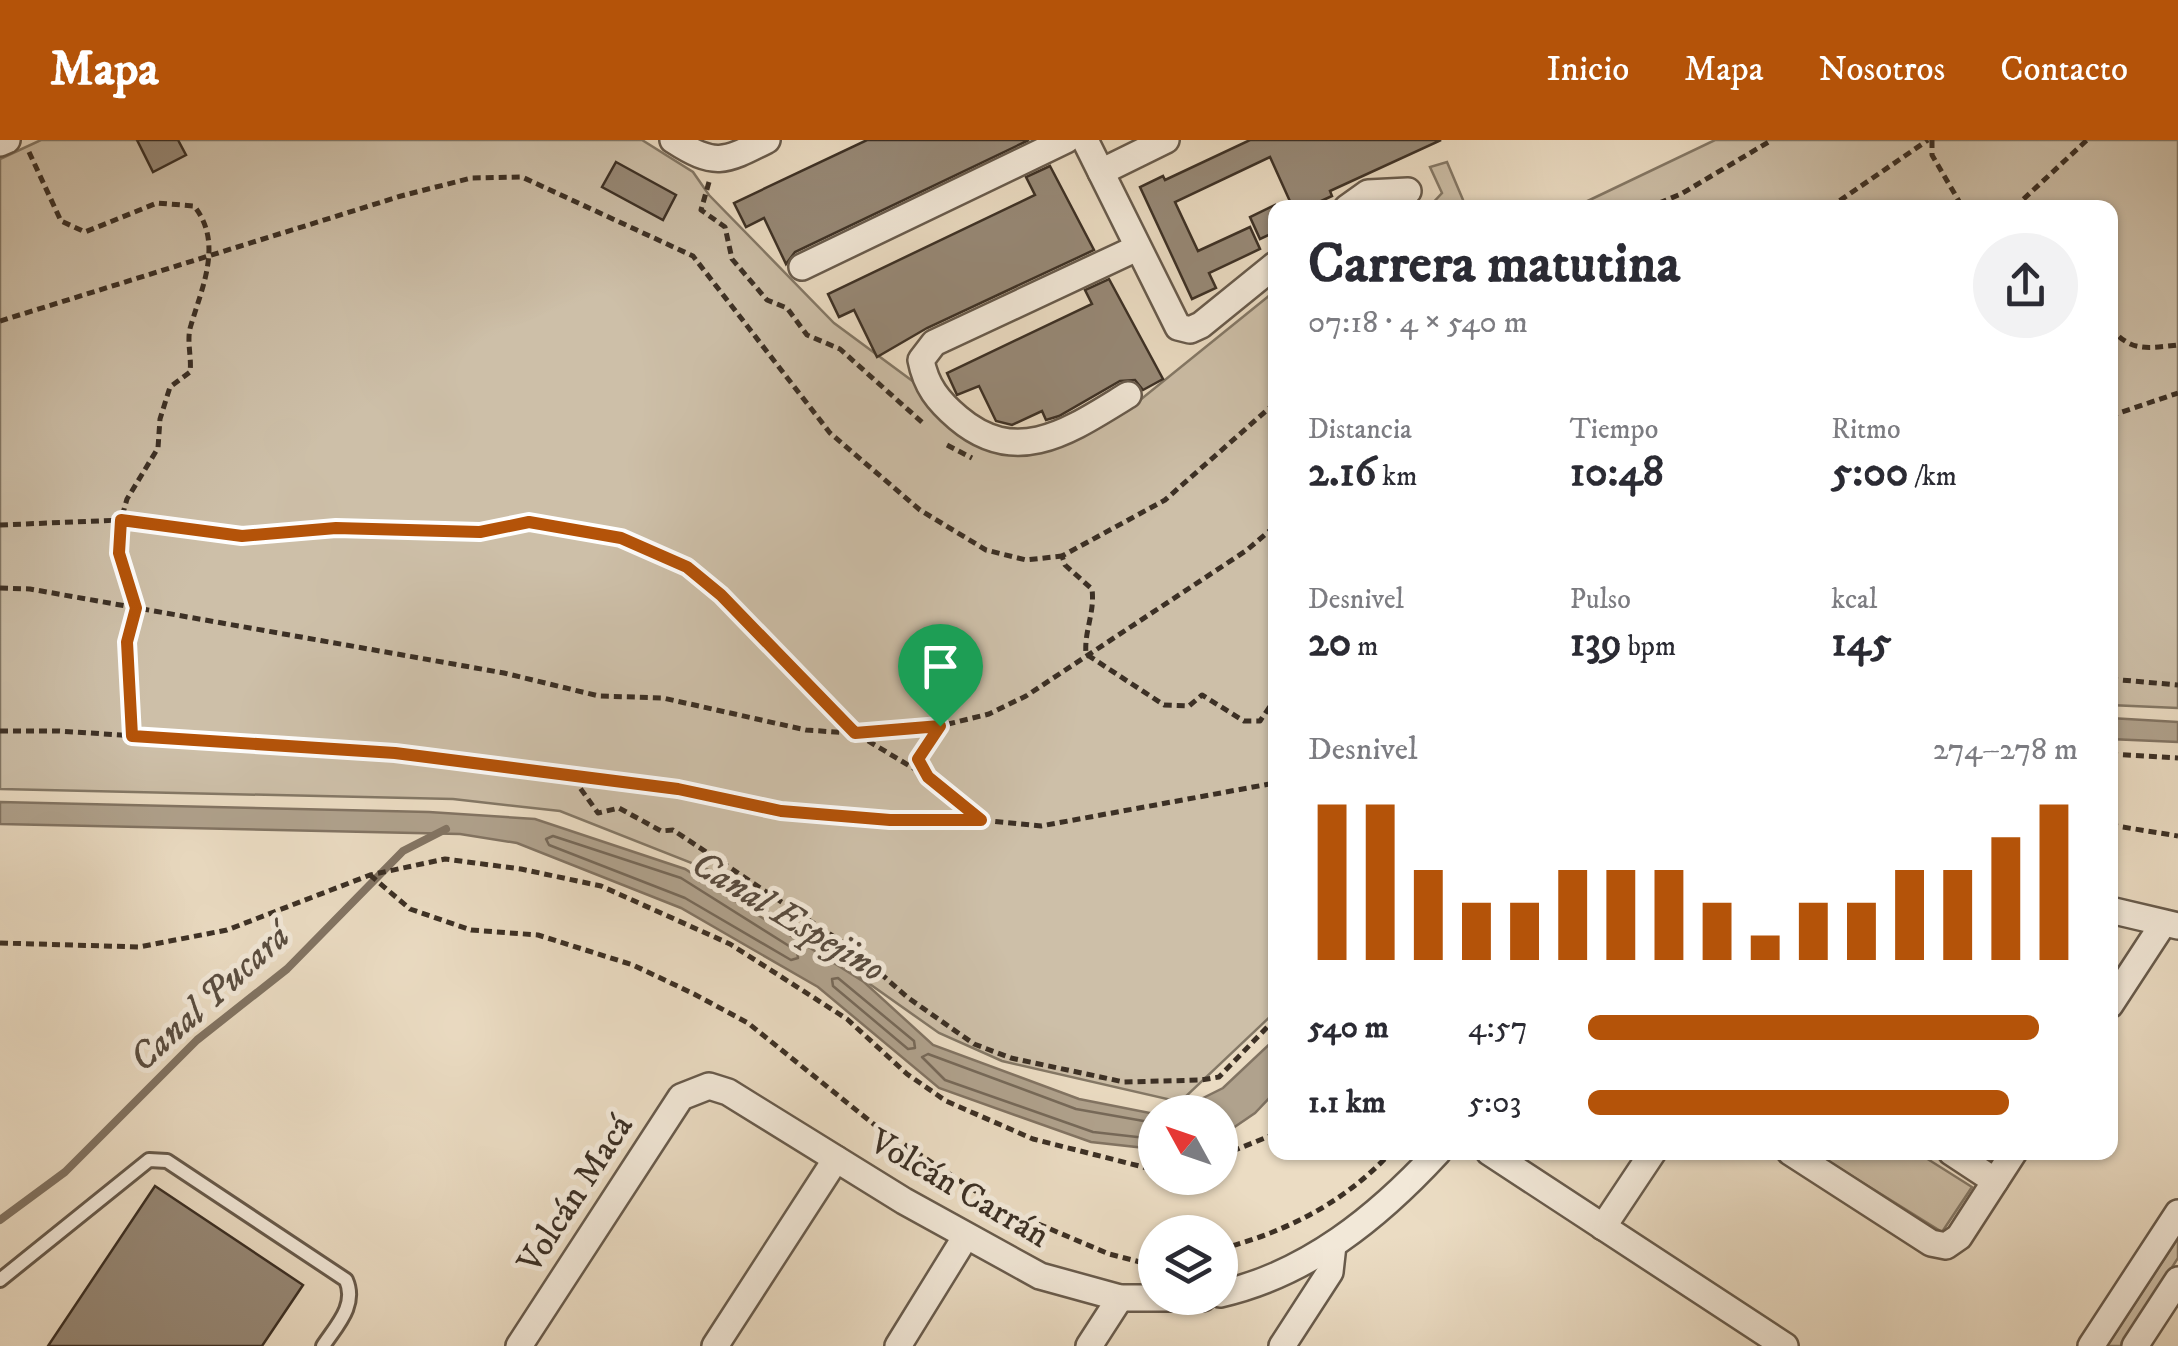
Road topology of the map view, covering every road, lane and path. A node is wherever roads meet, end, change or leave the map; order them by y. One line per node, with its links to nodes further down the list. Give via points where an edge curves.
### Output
1 (7, 140): 11 (street)
2 (23, 140): 21 (path, via 61,221 85,232 157,203 194,206 207,222)
3 (673, 140): 12 (street)
4 (767, 140): 12 (street)
5 (1066, 140): 22 (street)
6 (1084, 140): 13 (street)
7 (1166, 140): 13 (street)
8 (1772, 140): 16 (path)
9 (1930, 140): 17 (path); 18 (path)
10 (2087, 140): 19 (path)
11 (0, 144)
12 (716, 160): 31 (path, via 701,210 726,227 732,260 767,300 788,308 807,335 840,349)
13 (1100, 172): 20 (street)
14 (1408, 191): 15 (street, via 1368,193)
15 (1358, 200)
16 (1663, 200)
17 (1840, 200)
18 (1958, 200)
19 (2023, 200)
20 (1137, 248): 23 (street, via 1166,310 1178,327 1190,330); 33 (street, via 934,342 924,353 933,394)
21 (207, 256): 24 (path); 34 (path, via 206,283 190,326 190,372 170,387 158,448); 37 (path, via 471,178 522,177 693,256 830,432 920,510 986,550 1026,560)
22 (802, 267)
23 (1268, 270)
24 (0, 322)
25 (2118, 336): 26 (path, via 2144,349)
26 (2178, 345)
27 (2178, 393): 30 (path)
28 (1128, 395): 33 (street, via 1041,441)
29 (1268, 409): 37 (path, via 1166,500)
30 (2118, 413)
31 (928, 428)
32 (942, 440): 33 (path, via 965,458 986,460)
33 (988, 441)
34 (121, 520): 35 (path); 39 (path, via 119,553); 46 (path, via 242,536 336,528 480,532 529,522 621,538 698,576)
35 (0, 525)
36 (1268, 532): 40 (path)
37 (1062, 556): 40 (path, via 1092,590)
38 (0, 588): 39 (path)
39 (136, 608): 46 (path, via 504,672 599,696 663,698 806,730); 47 (path, via 127,642)
40 (1086, 654): 43 (path, via 1164,705 1189,706 1202,695 1244,721 1260,721); 44 (path, via 1026,696)
41 (2118, 680): 42 (path)
42 (2178, 685)
43 (1268, 709)
44 (940, 726): 46 (path); 50 (path, via 918,759)
45 (0, 731): 47 (path)
46 (855, 733): 50 (path)
47 (132, 736): 51 (path, via 395,753)
48 (2118, 754): 49 (path)
49 (2178, 758)
50 (928, 777): 53 (path)
51 (573, 778): 53 (path, via 678,789 781,811); 61 (path, via 598,813 618,808 662,831 673,830 854,950 974,1044 1011,1058 1124,1082 1201,1080 1219,1076)
52 (1268, 784): 53 (path, via 1041,826)
53 (981, 820)
54 (2118, 826): 55 (path)
55 (2178, 836)
56 (370, 875): 59 (path, via 227,930 139,947); 73 (path, via 445,859 601,886 784,976 946,1101 1033,1139); 80 (path, via 410,909 471,930 538,935 633,965 694,994 748,1023 876,1126 1003,1209)
57 (2118, 912): 58 (street)
58 (2171, 925): 60 (street)
59 (0, 942)
60 (2118, 995)
61 (1268, 1026)
62 (699, 1087): 65 (street, Volcán Carrán, via 728,1092); 87 (street, Volcán Macá, via 676,1106)
63 (1268, 1137): 64 (path)
64 (1238, 1149)
65 (836, 1159): 77 (street, Volcán Carrán); 88 (street)
66 (1384, 1160): 78 (path, via 1278,1234)
67 (1430, 1160): 79 (street)
68 (1501, 1160): 76 (street)
69 (1647, 1160): 76 (street)
70 (1803, 1160): 74 (street, via 1938,1246 1959,1237)
71 (1963, 1160): 74 (street)
72 (2009, 1160): 74 (street)
73 (1138, 1166)
74 (1996, 1181)
75 (2178, 1213): 93 (street)
76 (1603, 1227): 92 (street)
77 (966, 1236): 84 (street, Volcán Carrán, via 1040,1276); 89 (street)
78 (1238, 1244)
79 (1333, 1246): 83 (street); 91 (street, via 1330,1272)
80 (1138, 1261)
81 (0, 1280): 86 (lane, via 149,1160 166,1161 346,1280 352,1292 348,1308)
82 (2178, 1280): 94 (street)
83 (1238, 1288)
84 (1120, 1298): 85 (street, Volcán Carrán); 90 (street)
85 (1138, 1298)
86 (323, 1346)
87 (519, 1346)
88 (715, 1346)
89 (898, 1346)
90 (1089, 1346)
91 (1282, 1346)
92 (1785, 1346)
93 (2090, 1346)
94 (2136, 1346)

